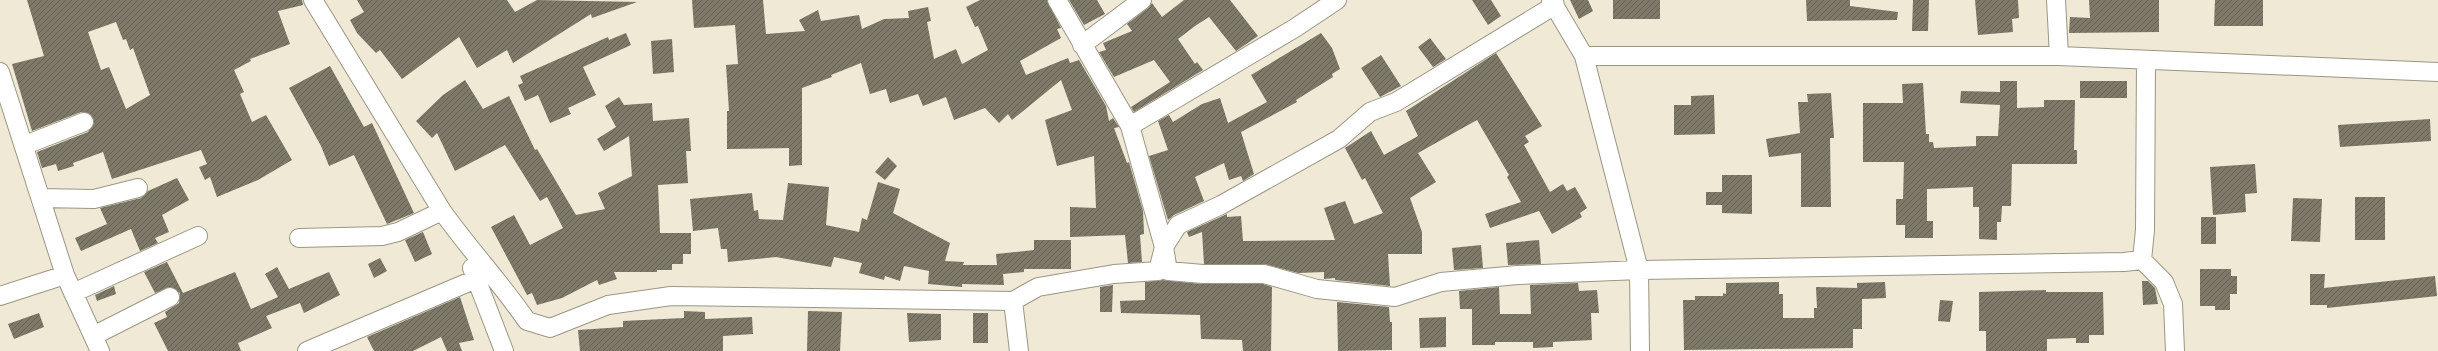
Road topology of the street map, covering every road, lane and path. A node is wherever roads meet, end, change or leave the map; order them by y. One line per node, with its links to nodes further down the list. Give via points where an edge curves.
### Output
1 (1057, 0): 7 (street)
2 (1142, 0): 7 (street)
3 (1337, 0): 14 (street, via 1295,28)
4 (2056, 0): 9 (street)
5 (317, 1): 18 (street)
6 (1553, 2): 8 (street); 22 (street, via 1396,102 1370,112 1339,139 1221,205 1178,225)
7 (1082, 45): 14 (street)
8 (1584, 56): 9 (street); 24 (street)
9 (2058, 56): 10 (street)
10 (2146, 60): 12 (street); 23 (street, via 2145,230)
11 (0, 72): 15 (street)
12 (2438, 72)
13 (84, 122): 15 (street)
14 (1130, 126): 22 (street)
15 (25, 145): 17 (street)
16 (138, 188): 17 (street, via 94,199)
17 (41, 198): 25 (street)
18 (442, 212): 20 (street, via 398,232 382,236); 21 (street)
19 (198, 236): 27 (street)
20 (299, 238)
21 (462, 239): 26 (street); 30 (street, via 506,290 527,321 550,328 608,305 671,296)
22 (1164, 247): 24 (street, via 1168,271 1264,274 1317,289 1395,297 1441,282 1518,275); 30 (street, via 1158,271 1114,274 1038,287)
23 (2142, 260): 24 (street); 36 (street, via 2164,282 2173,304)
24 (1639, 270): 35 (street)
25 (65, 275): 27 (street); 28 (street)
26 (476, 279): 32 (street); 33 (street)
27 (73, 293): 31 (street)
28 (0, 296)
29 (170, 297): 31 (street)
30 (1013, 301): 34 (street)
31 (96, 344)
32 (307, 351)
33 (504, 351)
34 (1019, 351)
35 (1640, 351)
36 (2175, 351)

